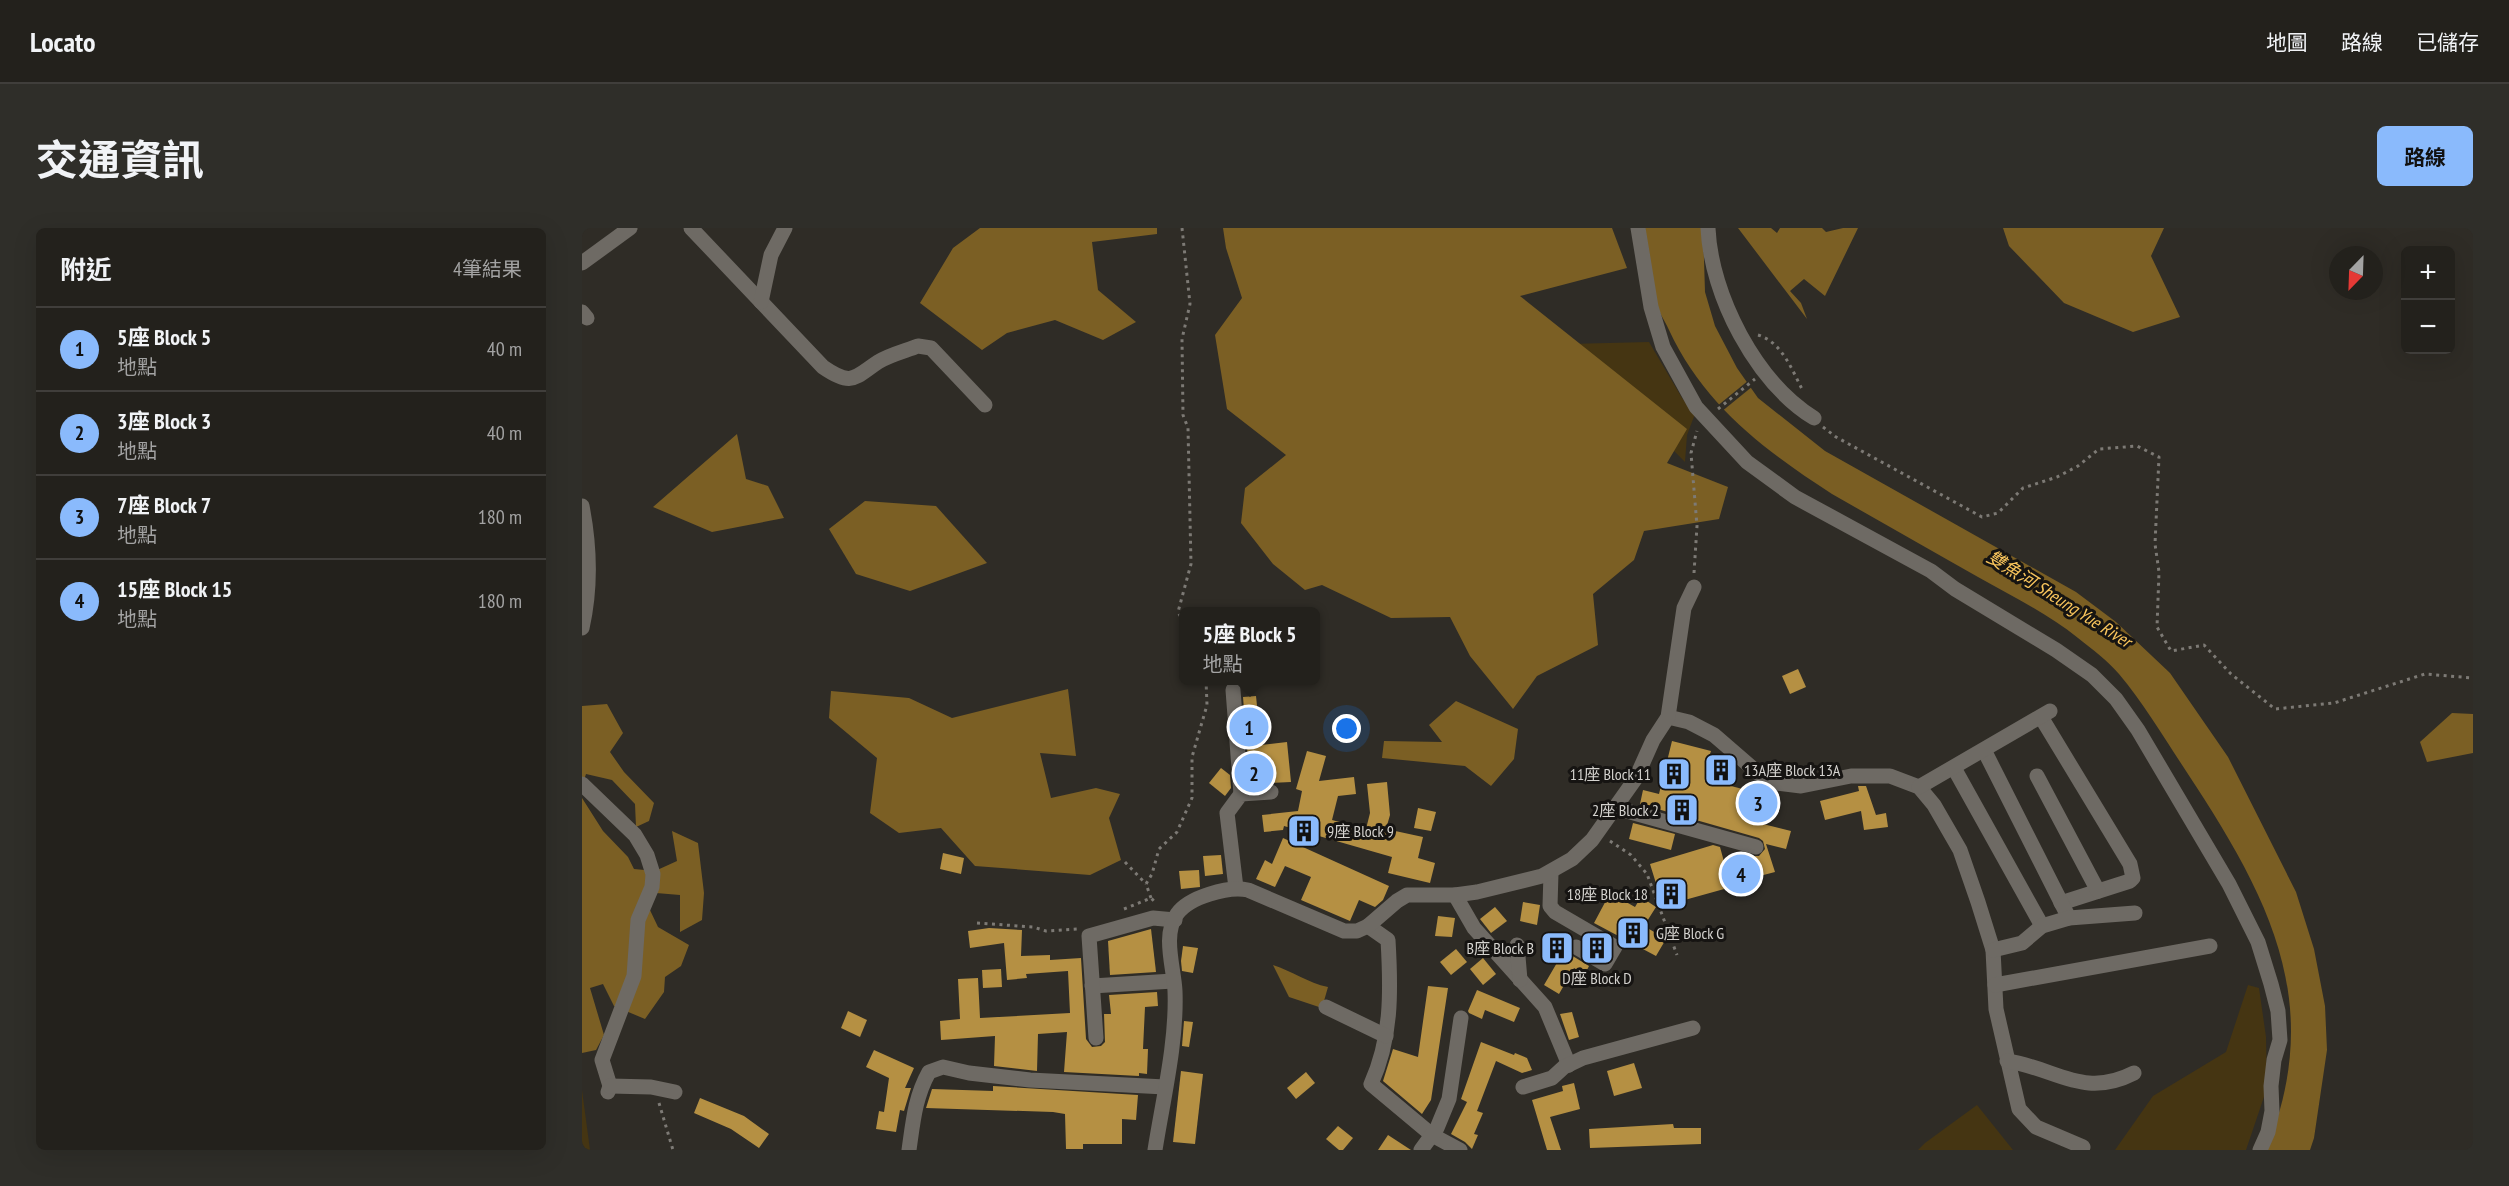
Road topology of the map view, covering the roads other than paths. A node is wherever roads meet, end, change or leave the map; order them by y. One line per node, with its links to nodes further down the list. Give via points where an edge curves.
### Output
1 (630, 228): 6 (street)
2 (691, 228): 7 (street)
3 (785, 228): 7 (street, via 771,255)
4 (1638, 228): 59 (street, via 1651,307 1663,347 1680,382 1747,462 1795,497 1931,571 2056,650 2092,675 2116,699 2138,730 2223,874 2258,942 2278,1011 2280,1040 2271,1086 2272,1111)
5 (1708, 228): 9 (street, via 1713,264 1749,353 1770,381)
6 (582, 263)
7 (762, 302): 8 (street, via 834,374 857,377 883,360 924,346 931,348)
8 (986, 405)
9 (1814, 418)
10 (582, 506): 12 (street, via 589,580)
11 (1694, 587): 14 (street, via 1683,608)
12 (582, 628)
13 (1233, 690): 21 (street)
14 (1668, 717): 19 (street, via 1714,735 1758,773 1776,783 1801,786 1851,776 1890,776); 22 (street)
15 (1984, 750): 16 (street); 26 (street, via 2046,714 2130,864 2130,881); 28 (street)
16 (1954, 768): 19 (street); 33 (street)
17 (2037, 776): 26 (street)
18 (582, 784): 52 (street, via 635,835 653,874 652,887 638,920 630,994 602,1060 609,1089 651,1087)
19 (1919, 787): 37 (street, via 1960,850)
20 (1271, 792): 21 (street)
21 (1241, 794): 25 (street, via 1227,813)
22 (1616, 808): 23 (street); 24 (street, via 1598,833)
23 (1756, 847)
24 (1551, 873): 27 (street); 35 (street, via 1550,906 1554,912 1615,947 1605,964)
25 (1236, 888): 31 (street, via 1191,903); 32 (street, via 1344,931 1357,932)
26 (2098, 891): 28 (street)
27 (1455, 895): 32 (street, via 1407,896); 38 (street, via 1474,928)
28 (2061, 903): 30 (street)
29 (2135, 913): 30 (street)
30 (2069, 918): 33 (street)
31 (1174, 920): 39 (street, via 1170,931); 41 (street, via 1153,918 1089,936)
32 (1368, 926): 45 (street, via 1388,940 1390,990)
33 (2042, 926): 37 (street, via 2022,943)
34 (1517, 945): 38 (street)
35 (1576, 946)
36 (2210, 946): 40 (street)
37 (1993, 950): 40 (street)
38 (1520, 980): 48 (street, via 1545,1007)
39 (1173, 981): 41 (street); 50 (street, via 1174,1017)
40 (1995, 985): 47 (street)
41 (1092, 986): 46 (street)
42 (1326, 1007): 45 (street)
43 (1461, 1018): 53 (street, via 1449,1099)
44 (1693, 1028): 48 (street)
45 (1386, 1036): 53 (street, via 1371,1084)
46 (1096, 1038)
47 (2007, 1061): 49 (street, via 2091,1083 2116,1082); 54 (street, via 2019,1109 2036,1127)
48 (1569, 1065): 51 (street, via 1552,1078)
49 (2134, 1073)
50 (1165, 1087): 55 (street, via 1030,1080 943,1067 928,1072 921,1086); 56 (street)
51 (1523, 1087)
52 (675, 1092)
53 (1432, 1135): 57 (street); 58 (street)
54 (2083, 1147)
55 (909, 1150)
56 (1155, 1150)
57 (1421, 1150)
58 (1460, 1150)
59 (2260, 1150)

